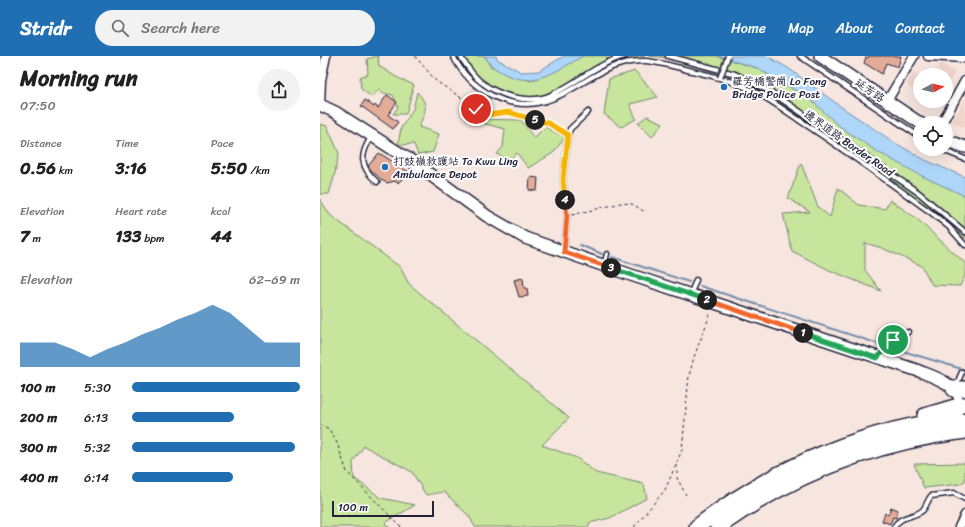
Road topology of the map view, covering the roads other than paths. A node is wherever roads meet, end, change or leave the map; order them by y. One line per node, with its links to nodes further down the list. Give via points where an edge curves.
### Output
1 (326, 56): 15 (street, via 321,80)
2 (453, 56): 12 (lane, 邊界道路 Border Road, via 465,74 481,89 496,97 520,103 551,100 609,68 631,62 658,62)
3 (460, 56): 4 (lane, via 480,82 490,88 516,97 531,98 550,95 605,63)
4 (625, 56)
5 (668, 56): 26 (lane, via 735,74 771,92 919,193)
6 (728, 56): 12 (lane, bridge)
7 (800, 56): 19 (lane)
8 (820, 56): 14 (street, 延芳路)
9 (914, 56): 14 (street)
10 (928, 56): 11 (street)
11 (965, 58)
12 (720, 78): 27 (lane, 邊界道路 Border Road, via 752,90 826,137 933,214)
13 (965, 81): 17 (street)
14 (887, 101): 18 (street, 延芳路)
15 (320, 105): 20 (street)
16 (588, 112): 28 (lane, via 570,129 568,135 563,179 567,216)
17 (946, 116)
18 (913, 118)
19 (913, 132)
20 (372, 136): 25 (lane, via 364,147 364,167); 28 (street, via 499,224 535,242)
21 (953, 143): 22 (street)
22 (965, 147)
23 (953, 154): 24 (lane)
24 (965, 158)
25 (377, 182)
26 (965, 232)
27 (965, 245)
28 (564, 252): 30 (street)
29 (607, 254): 30 (lane)
30 (604, 266): 32 (street)
31 (696, 280): 32 (lane)
32 (691, 294): 34 (street)
33 (908, 332): 34 (lane, via 893,340)
34 (877, 358): 36 (street, via 933,377)
35 (962, 372): 36 (lane)
36 (961, 395): 39 (highway)
37 (965, 418): 39 (highway, via 932,422)
38 (965, 431): 40 (highway)
39 (876, 435): 44 (highway, via 831,450 787,470 742,495)
40 (908, 440): 41 (highway); 45 (highway, via 858,454 813,472 772,492)
41 (965, 440)
42 (965, 499): 46 (lane, via 954,494 931,496 924,509 900,520)
43 (965, 515): 47 (street)
44 (697, 527)
45 (718, 527)
46 (894, 527)
47 (959, 527)

